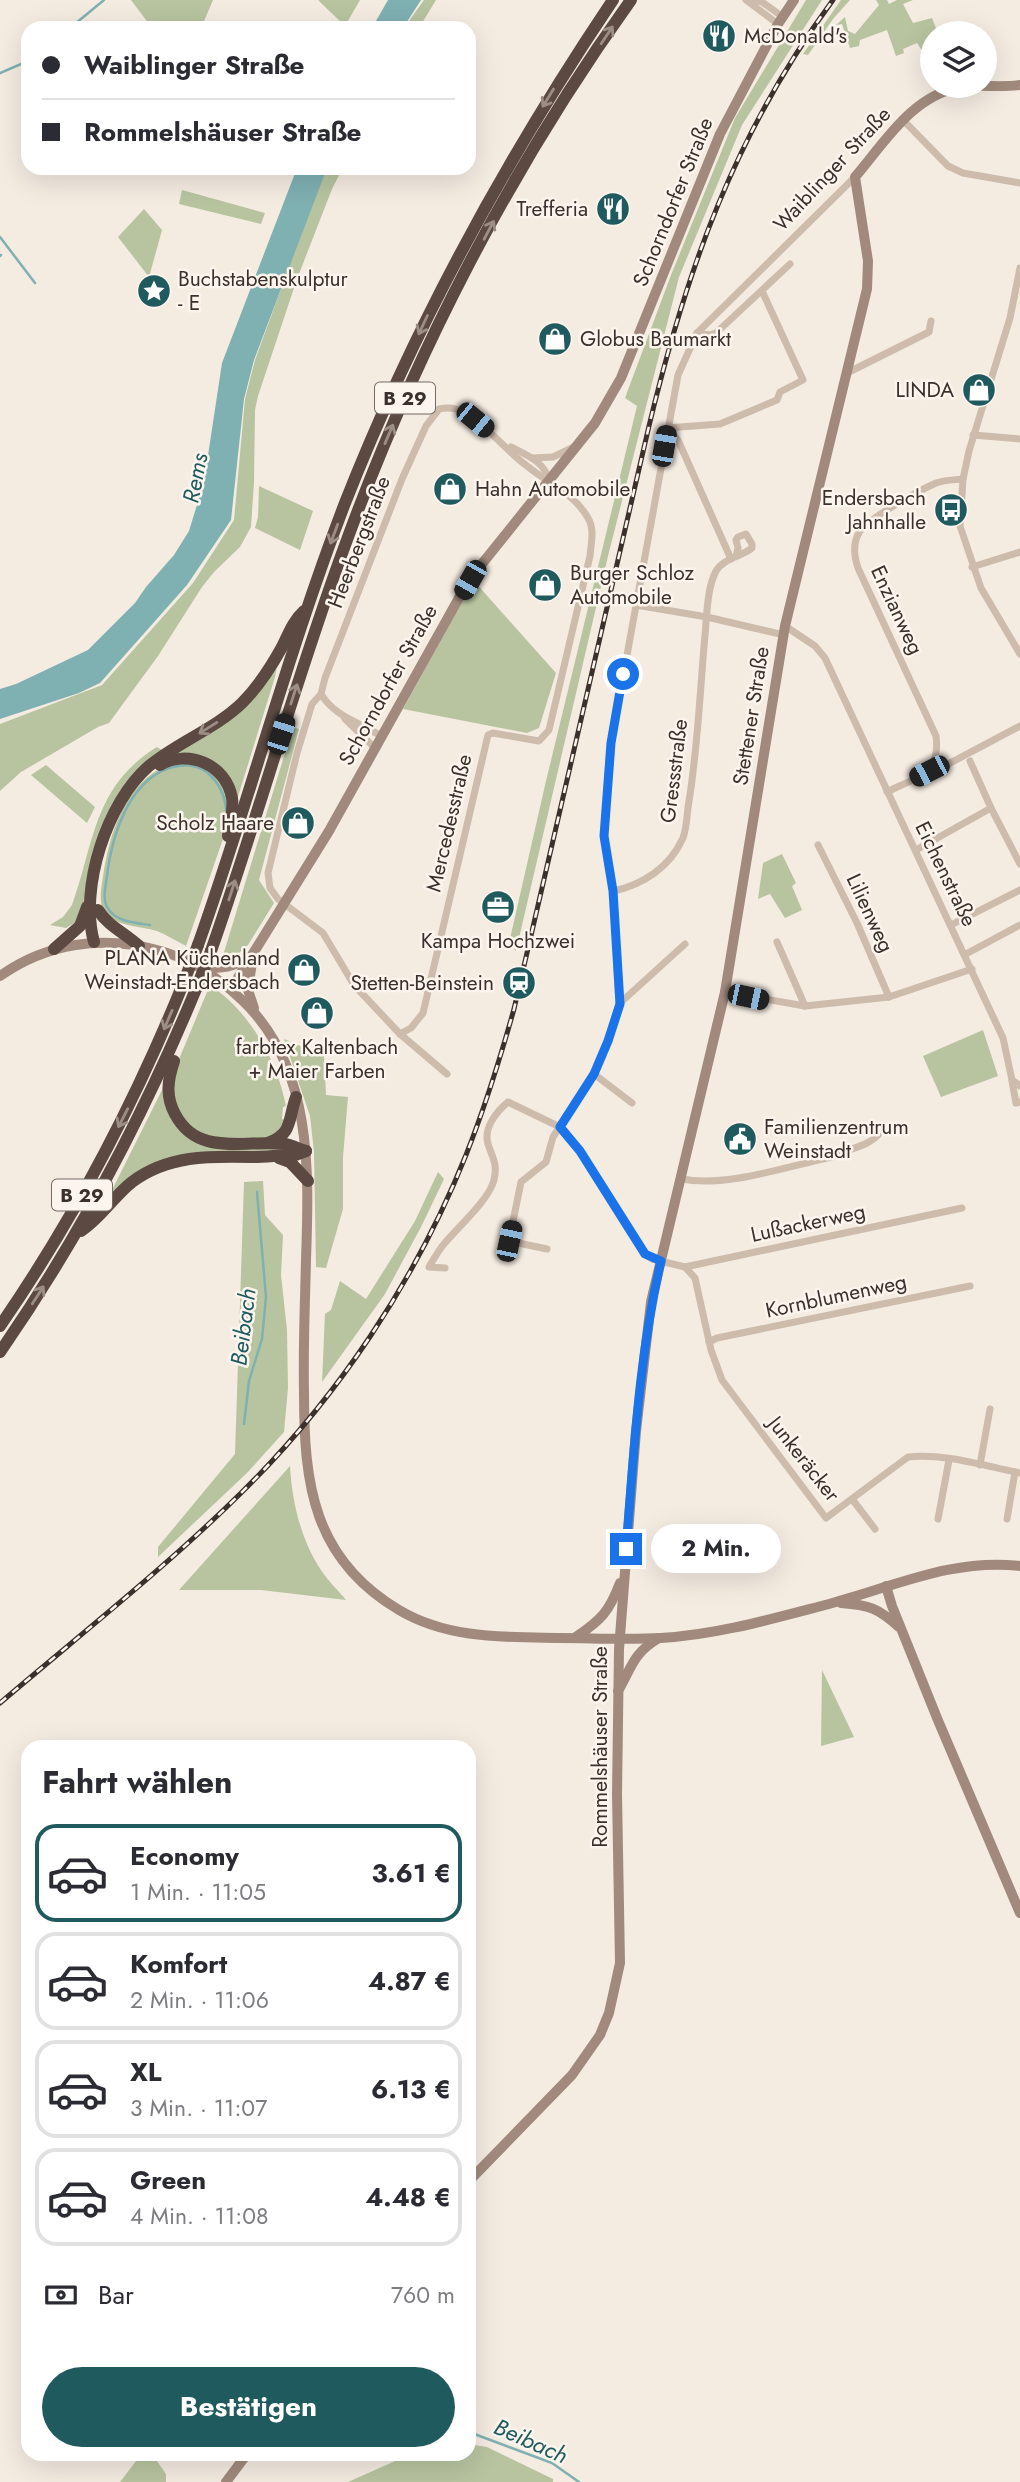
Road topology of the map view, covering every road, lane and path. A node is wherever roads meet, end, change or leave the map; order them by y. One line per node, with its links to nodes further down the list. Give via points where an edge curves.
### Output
1 (613, 0): 34 (highway, B 29, one-way to 34, via 513,157 429,311 363,460)
2 (631, 0): 75 (highway, B 29, one-way to 2, bridge, via 253,829 326,599 398,414 499,210 555,114)
3 (746, 0): 8 (street)
4 (753, 0): 7 (street)
5 (772, 0): 7 (street)
6 (794, 0): 8 (street, Schorndorfer Straße)
7 (762, 2): 8 (street)
8 (781, 20): 24 (street, Schorndorfer Straße, via 720,134 621,378)
9 (1020, 85): 10 (street, Waiblinger Straße, via 949,89 925,100)
10 (904, 121): 11 (street, Waiblinger Straße); 12 (street, via 948,166)
11 (856, 177): 18 (street, Waiblinger Straße); 19 (street, Stettener Straße, via 868,261 867,289)
12 (1020, 183)
13 (790, 264): 16 (street, Waiblinger Straße)
14 (1020, 268): 15 (street)
15 (1018, 287): 21 (street)
16 (762, 290): 18 (street, Waiblinger Straße, via 716,333); 20 (street, via 803,380 780,392 778,400 720,425)
17 (931, 321): 19 (street, via 929,332)
18 (698, 333): 20 (street, Waiblinger Straße, via 678,375)
19 (849, 372): 36 (street, Stettener Straße)
20 (667, 428): 29 (street, via 678,440); 33 (street, Waiblinger Straße)
21 (973, 435): 22 (street); 26 (street)
22 (1020, 439)
23 (504, 444): 25 (street, Heerbergstraße); 27 (street, Heerbergstraße); 38 (street, Heerbergstraße, via 455,408 439,409 432,416 402,479)
24 (578, 446): 25 (street, via 553,457); 27 (street, Schorndorfer Straße)
25 (532, 458): 27 (street, Heerbergstraße, via 545,468)
26 (963, 479): 32 (street, via 960,527); 44 (street, Enzianweg, via 938,482 871,520 855,544 858,568 936,736 938,752)
27 (550, 482): 41 (street, Schorndorfer Straße, via 470,580); 74 (street, Mercedesstraße, via 578,503 592,533 549,730 539,741 488,735 423,1013)
28 (738, 537): 29 (street); 31 (street); 31 (street, Gressstraße, via 748,536 752,548)
29 (724, 543): 31 (street)
30 (1020, 552): 32 (street)
31 (733, 557): 35 (street, Gressstraße, via 717,569)
32 (972, 567): 37 (street)
33 (636, 605): 35 (street, Eichenstraße); 52 (street, Waiblinger Straße, via 611,743 604,836)
34 (307, 608): 49 (highway, B 29); 53 (highway, one-way to 53, via 295,619 271,665 242,703 156,761 124,794 105,834)
35 (706, 617): 36 (street, Eichenstraße); 52 (street, Gressstraße, via 693,779 683,836 654,874 633,887)
36 (784, 630): 45 (street, Eichenstraße, via 816,646 825,658); 69 (street, Stettener Straße)
37 (1020, 654)
38 (321, 694): 39 (street); 54 (street, via 312,705 297,753 268,873 270,888)
39 (344, 718): 41 (street); 42 (street)
40 (1020, 726): 44 (street)
41 (381, 736): 42 (street, Schorndorfer Straße)
42 (375, 748): 54 (street, Schorndorfer Straße)
43 (970, 761): 46 (street)
44 (929, 771): 45 (street)
45 (887, 792): 48 (street, Eichenstraße)
46 (991, 808): 48 (street); 50 (street)
47 (818, 845): 70 (street, Lilienweg)
48 (916, 850): 56 (street, Eichenstraße)
49 (230, 853): 55 (highway, via 227,835 232,797 223,779 200,760 169,760 140,781 118,813 101,865); 99 (highway, B 29, one-way to 99, bridge, via 153,1056 58,1237)
50 (1020, 864)
51 (1020, 890): 56 (street)
52 (613, 891): 71 (street, Waiblinger Straße)
53 (92, 897): 58 (highway); 62 (highway, via 80,926)
54 (285, 905): 63 (street, Schorndorfer Straße); 74 (street, via 323,933 354,985)
55 (98, 910): 58 (highway); 61 (highway)
56 (951, 925): 64 (street, Eichenstraße)
57 (1020, 925): 64 (street)
58 (94, 942): 61 (street); 62 (street)
59 (777, 942): 72 (street)
60 (685, 944): 71 (street)
61 (139, 946): 65 (street)
62 (54, 949): 67 (street)
63 (254, 954): 65 (street, via 220,969); 68 (street, Schorndorfer Straße); 73 (street, via 248,990)
64 (965, 954): 66 (street, Eichenstraße)
65 (195, 964): 68 (street)
66 (972, 969): 70 (street); 78 (street, Eichenstraße, via 1003,1038)
67 (0, 976)
68 (231, 989): 73 (street)
69 (725, 992): 72 (street); 88 (street, Stettener Straße)
70 (889, 997): 72 (street)
71 (620, 1004): 77 (street, Waiblinger Straße)
72 (804, 1006)
73 (255, 1012): 80 (street, via 286,1065)
74 (400, 1034): 76 (street)
75 (176, 1037): 85 (highway, via 168,1090 184,1126 207,1142); 91 (highway, B 29, via 125,1146)
76 (447, 1074)
77 (594, 1074): 82 (street); 83 (street, Waiblinger Straße)
78 (1012, 1080): 79 (street); 81 (street, Eichenstraße, via 1016,1103)
79 (1020, 1086)
80 (296, 1097): 85 (highway, via 290,1125 280,1139); 86 (street)
81 (1020, 1102)
82 (632, 1103)
83 (560, 1127): 92 (street, Waiblinger Straße, via 546,1162 521,1182); 95 (street, via 645,1254); 97 (street, via 508,1102 497,1110 487,1141 496,1161 494,1182 429,1267)
84 (878, 1135): 88 (street, via 872,1142 832,1157 720,1181)
85 (266, 1144): 86 (highway)
86 (306, 1151): 87 (highway); 89 (street)
87 (272, 1157): 89 (highway, via 290,1162); 91 (highway, via 195,1157 165,1164 135,1181)
88 (682, 1179): 95 (street, Stettener Straße)
89 (308, 1181): 115 (street, via 305,1449 308,1482 325,1533 340,1557 376,1595 422,1622 484,1637)
90 (962, 1208): 96 (street, Lußackerweg)
91 (77, 1233): 101 (highway, B 29, one-way to 91)
92 (509, 1241): 93 (street); 94 (street, Waiblinger Straße)
93 (547, 1248)
94 (506, 1256)
95 (661, 1261): 96 (street, Lußackerweg); 111 (street, Rommelshäuser Straße, via 641,1377)
96 (685, 1267): 100 (street, Junkeräcker, via 695,1278)
97 (445, 1268)
98 (970, 1286): 100 (street, Kornblumenweg)
99 (0, 1326)
100 (709, 1342): 106 (street, Junkeräcker, via 728,1390 826,1518)
101 (0, 1352)
102 (990, 1409): 104 (street)
103 (949, 1460): 104 (street, Junkeräcker); 106 (street, Junkeräcker, via 908,1457); 108 (street)
104 (981, 1465): 105 (street, Junkeräcker)
105 (1017, 1473): 107 (street)
106 (852, 1499): 109 (street)
107 (1007, 1519)
108 (938, 1520)
109 (875, 1529)
110 (1020, 1566): 112 (street, via 968,1565)
111 (624, 1573): 115 (street, via 609,1609); 116 (street, Rommelshäuser Straße)
112 (886, 1586): 113 (street); 114 (street)
113 (833, 1603): 114 (street, via 868,1605); 117 (street)
114 (902, 1629): 119 (street)
115 (575, 1638): 116 (street)
116 (620, 1638): 117 (street); 118 (street, Rommelshäuser Straße)
117 (660, 1638): 118 (street, via 634,1659)
118 (618, 1691): 120 (street, Rommelshäuser Straße, via 621,1936 610,2013 572,2075)
119 (1020, 1913)
120 (476, 2174)
121 (242, 2461): 122 (street)
122 (226, 2482)

